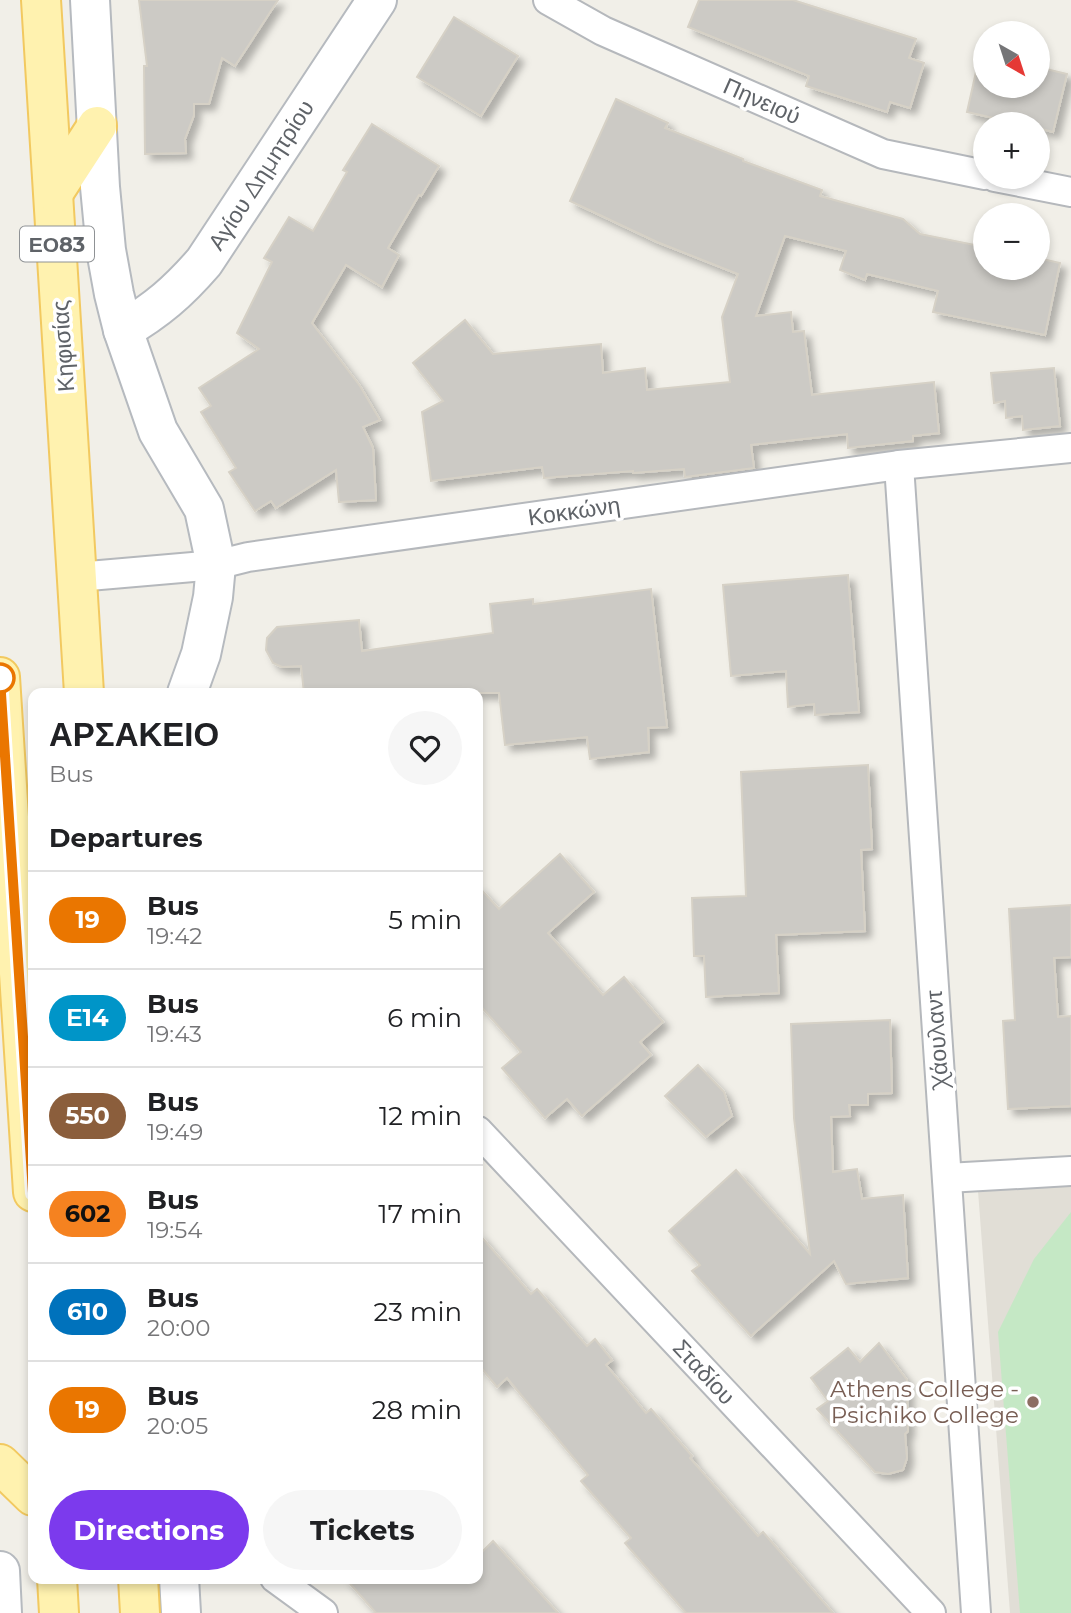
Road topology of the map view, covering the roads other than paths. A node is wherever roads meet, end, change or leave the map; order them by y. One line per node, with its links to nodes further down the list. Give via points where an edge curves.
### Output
1 (41, 0): 8 (main road, Κηφισίας / ΕΟ83)
2 (90, 0): 5 (street)
3 (377, 0): 10 (street, Αγίου Δημητρίου, via 204,262 180,290)
4 (548, 0): 6 (street, Πηνειού, via 603,31 883,154)
5 (97, 126): 8 (main road); 10 (street, via 106,250)
6 (973, 173)
7 (1050, 188): 9 (street)
8 (54, 192): 14 (main road, Κηφισίας / ΕΟ83)
9 (1071, 192)
10 (124, 330): 13 (street, via 158,431 204,509)
11 (1071, 448): 12 (street, Κοκκώνη)
12 (899, 465): 13 (street, Κοκκώνη); 21 (street, Χάουλαντ)
13 (216, 565): 14 (street, Κοκκώνη); 17 (street, via 201,654)
14 (77, 577): 16 (main road, Κηφισίας / ΕΟ83)
15 (0, 677): 18 (main road)
16 (84, 688)
17 (189, 688)
18 (28, 1114)
19 (483, 1136): 34 (street, Σταδίου)
20 (1071, 1171): 21 (street)
21 (947, 1178): 35 (street, Χάουλαντ)
22 (0, 1464): 23 (main road)
23 (28, 1491)
24 (0, 1572): 29 (street)
25 (57, 1584): 30 (main road)
26 (138, 1584): 31 (main road)
27 (179, 1584): 32 (street)
28 (283, 1584): 33 (street)
29 (2, 1613)
30 (59, 1613)
31 (140, 1613)
32 (181, 1613)
33 (323, 1613)
34 (931, 1613)
35 (976, 1613)

